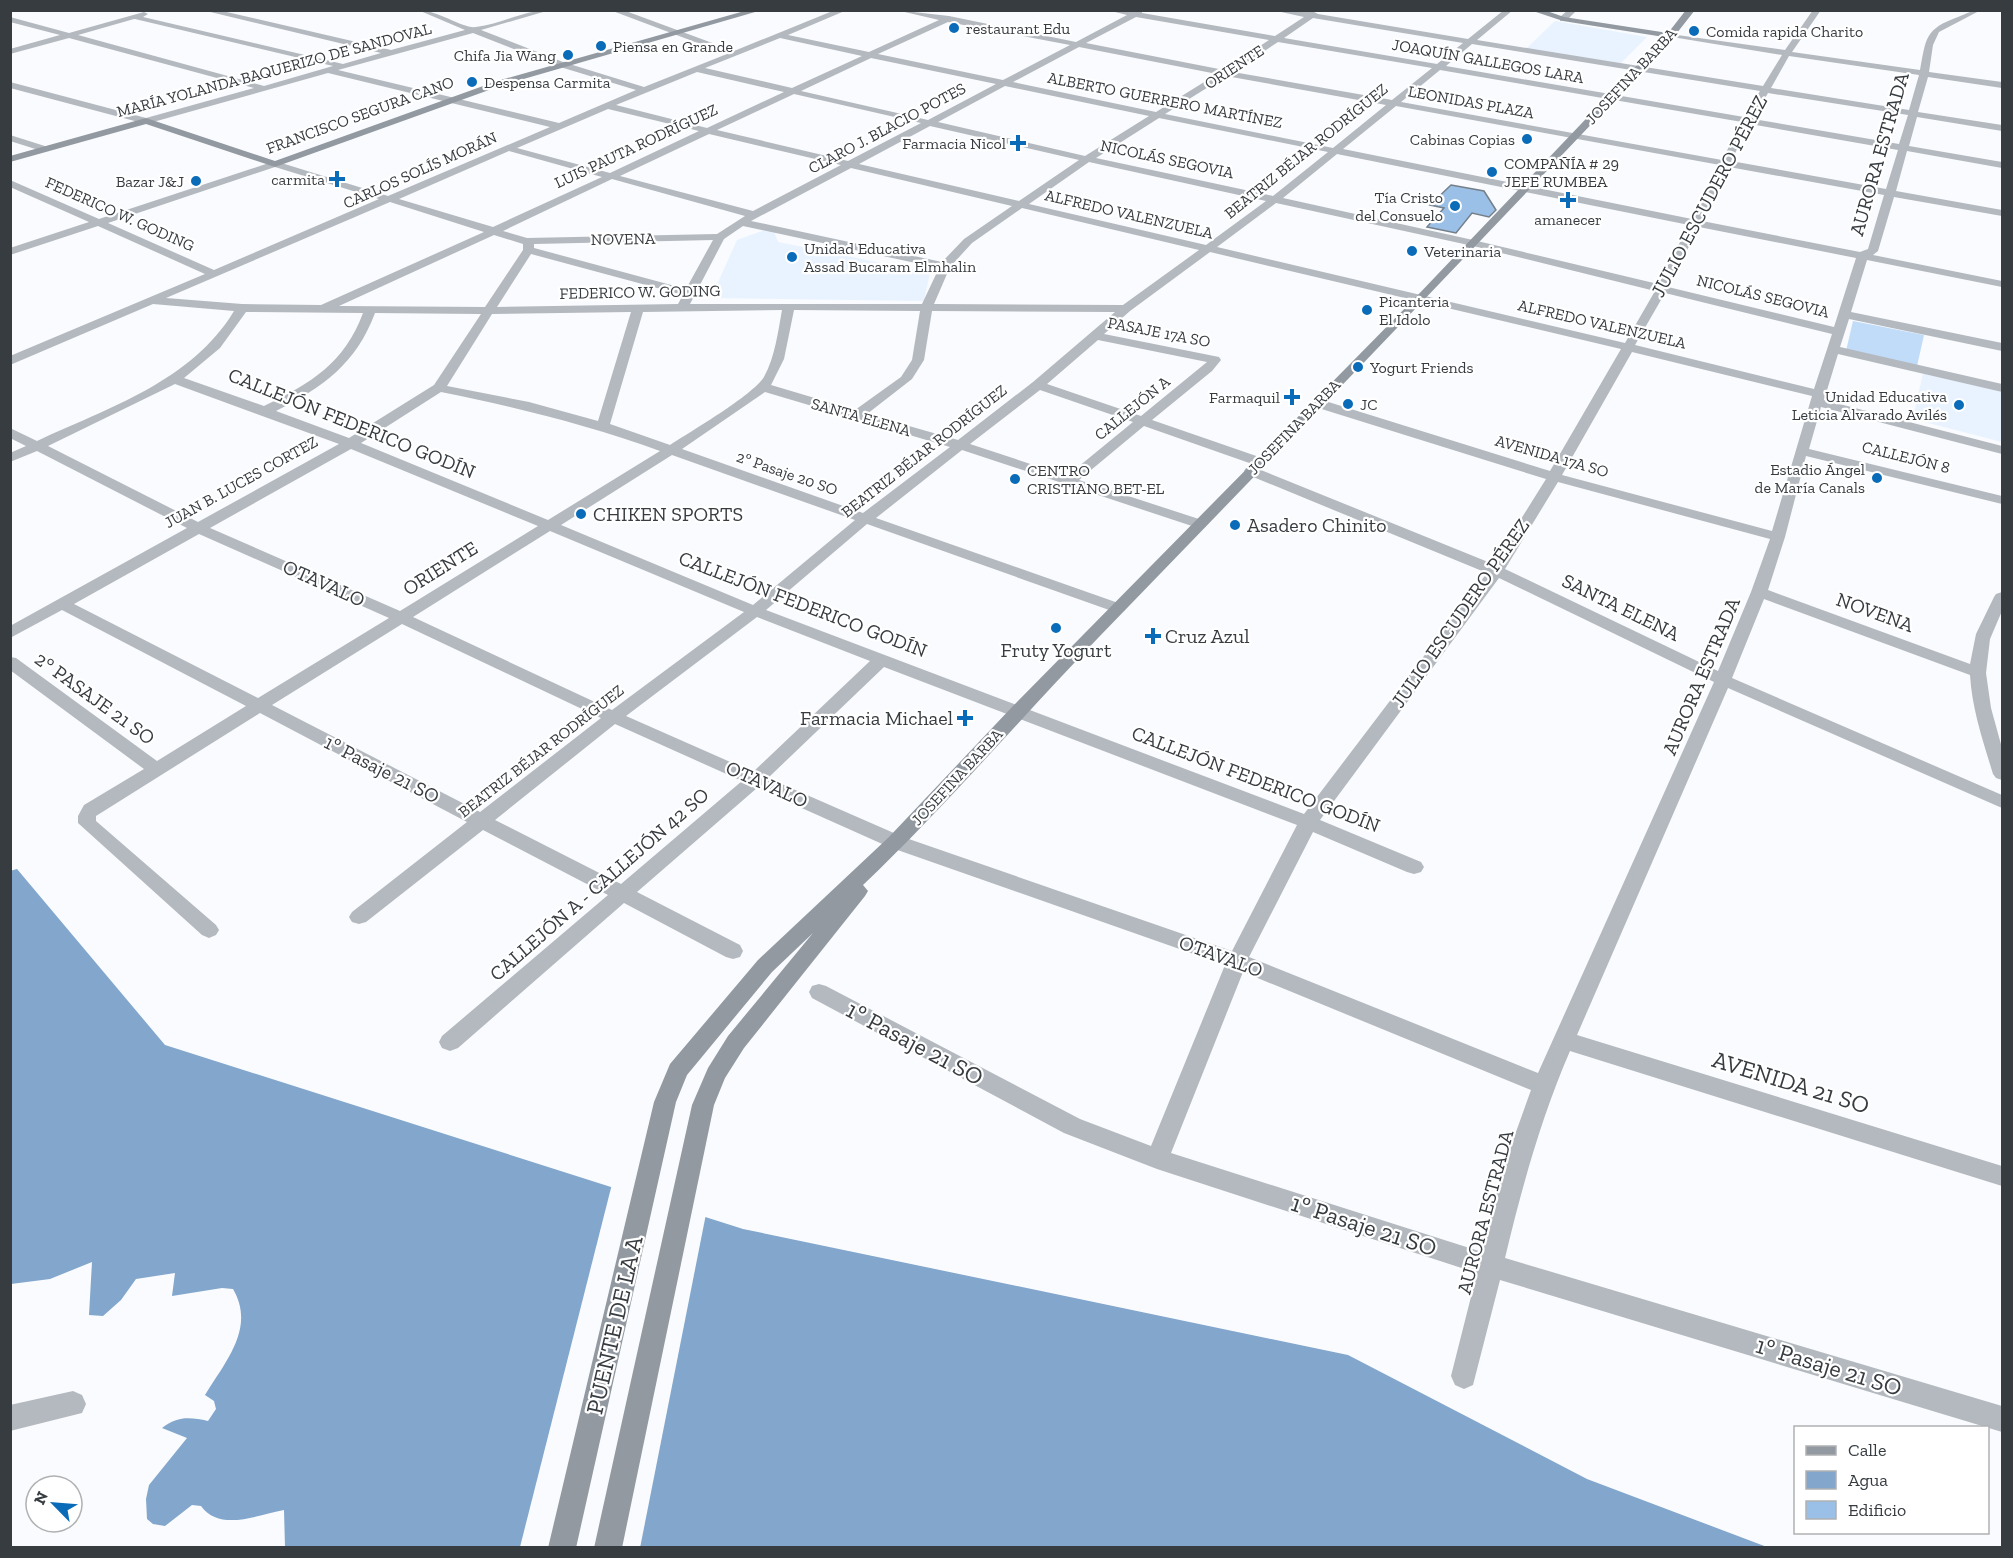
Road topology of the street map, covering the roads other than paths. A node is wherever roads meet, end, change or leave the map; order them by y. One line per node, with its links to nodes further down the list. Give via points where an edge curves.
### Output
1 (157, 10): 21 (street)
2 (206, 10): 34 (street)
3 (546, 10): 25 (street, MARÍA YOLANDA BAQUERIZO DE SANDOVAL)
4 (614, 10): 26 (street)
5 (758, 10): 26 (street, FRANCISCO SEGURA CANO)
6 (843, 10): 28 (street, CARLOS SOLÍS MORÁN)
7 (900, 10): 23 (street, LEONIDAS PLAZA)
8 (964, 10): 23 (street, LUIS PAUTA RODRÍGUEZ)
9 (1111, 10): 19 (street, JOAQUÍN GALLEGOS LARA)
10 (1276, 10): 20 (street)
11 (1320, 10): 20 (street, ORIENTE)
12 (1509, 10): 31 (street, BEATRIZ BÉJAR RODRÍGUEZ)
13 (1534, 10): 24 (street)
14 (1573, 10): 24 (street)
15 (1691, 10): 29 (street, JOSEFINA BARBA)
16 (1817, 10): 35 (street, JULIO ESCUDERO PÉREZ)
17 (1977, 10): 45 (street, AURORA ESTRADA, via 1935,30)
18 (426, 12): 25 (street)
19 (1138, 13): 30 (street, JOAQUÍN GALLEGOS LARA); 32 (street, CLARO J. BLACIO POTES)
20 (1310, 16): 30 (street, ORIENTE); 31 (street)
21 (135, 17): 27 (street); 39 (street)
22 (10, 19): 27 (street)
23 (946, 19): 32 (street, LEONIDAS PLAZA); 37 (street, LUIS PAUTA RODRÍGUEZ)
24 (1563, 19): 29 (street)
25 (474, 31): 34 (street, MARÍA YOLANDA BAQUERIZO DE SANDOVAL); 38 (street)
26 (673, 33): 36 (street); 38 (street, FRANCISCO SEGURA CANO)
27 (71, 35): 33 (street); 49 (street)
28 (780, 36): 36 (street, CARLOS SOLÍS MORÁN); 37 (street, ALBERTO GUERRERO MARTÍNEZ)
29 (1670, 36): 35 (street); 42 (street, JOSEFINA BARBA)
30 (1275, 39): 40 (street, JOAQUÍN GALLEGOS LARA); 44 (street, ORIENTE)
31 (1469, 42): 40 (street, BEATRIZ BÉJAR RODRÍGUEZ); 42 (street)
32 (1078, 45): 44 (street, LEONIDAS PLAZA); 46 (street, CLARO J. BLACIO POTES)
33 (10, 52)
34 (393, 53): 39 (street, MARÍA YOLANDA BAQUERIZO DE SANDOVAL)
35 (1787, 53): 45 (street); 50 (street, JULIO ESCUDERO PÉREZ)
36 (735, 54): 41 (street, CARLOS SOLÍS MORÁN)
37 (870, 54): 46 (street, ALBERTO GUERRERO MARTÍNEZ); 52 (street, LUIS PAUTA RODRÍGUEZ)
38 (560, 64): 51 (street); 54 (street, FRANCISCO SEGURA CANO)
39 (344, 67): 43 (street, MARÍA YOLANDA BAQUERIZO DE SANDOVAL)
40 (1437, 67): 53 (street, JOAQUÍN GALLEGOS LARA); 55 (street, BEATRIZ BÉJAR RODRÍGUEZ)
41 (696, 69): 51 (street, CARLOS SOLÍS MORÁN); 52 (street, NICOLÁS SEGOVIA)
42 (1638, 69): 50 (street); 53 (street, JOSEFINA BARBA)
43 (329, 71): 49 (street, MARÍA YOLANDA BAQUERIZO DE SANDOVAL); 54 (street)
44 (1225, 74): 55 (street, LEONIDAS PLAZA); 58 (street, ORIENTE)
45 (1925, 74): 48 (street); 57 (street, AURORA ESTRADA)
46 (1004, 83): 58 (street, ALBERTO GUERRERO MARTÍNEZ); 61 (street, CLARO J. BLACIO POTES)
47 (10, 85): 60 (street)
48 (2002, 85)
49 (265, 89): 60 (street, MARÍA YOLANDA BAQUERIZO DE SANDOVAL)
50 (1766, 89): 57 (street); 59 (street, JULIO ESCUDERO PÉREZ)
51 (644, 90): 56 (street, CARLOS SOLÍS MORÁN)
52 (791, 92): 61 (street, NICOLÁS SEGOVIA); 64 (street, LUIS PAUTA RODRÍGUEZ)
53 (1611, 98): 59 (street, JOAQUÍN GALLEGOS LARA); 65 (street, JOSEFINA BARBA)
54 (451, 99): 62 (street); 74 (street, FRANCISCO SEGURA CANO)
55 (1395, 103): 65 (street, LEONIDAS PLAZA); 70 (street, BEATRIZ BÉJAR RODRÍGUEZ)
56 (607, 106): 62 (street, CARLOS SOLÍS MORÁN); 64 (street, ALFREDO VALENZUELA)
57 (1913, 113): 63 (street); 68 (street, AURORA ESTRADA)
58 (1156, 115): 70 (street, ALBERTO GUERRERO MARTÍNEZ); 72 (street, ORIENTE)
59 (1747, 121): 68 (street, JOAQUÍN GALLEGOS LARA); 73 (street, JULIO ESCUDERO PÉREZ)
60 (146, 122): 69 (street, MARÍA YOLANDA BAQUERIZO DE SANDOVAL); 74 (street)
61 (930, 123): 72 (street, NICOLÁS SEGOVIA); 75 (street, CLARO J. BLACIO POTES)
62 (559, 126): 67 (street, CARLOS SOLÍS MORÁN)
63 (2002, 128)
64 (708, 131): 75 (street, ALFREDO VALENZUELA); 77 (street, LUIS PAUTA RODRÍGUEZ)
65 (1575, 136): 73 (street, LEONIDAS PLAZA); 79 (street, JOSEFINA BARBA)
66 (10, 138): 69 (street)
67 (508, 148): 77 (street); 82 (street, CARLOS SOLÍS MORÁN)
68 (1903, 148): 76 (street, JOAQUÍN GALLEGOS LARA); 80 (street, AURORA ESTRADA)
69 (45, 149): 71 (street, MARÍA YOLANDA BAQUERIZO DE SANDOVAL)
70 (1337, 150): 79 (street, ALBERTO GUERRERO MARTÍNEZ); 81 (street, BEATRIZ BÉJAR RODRÍGUEZ)
71 (10, 159)
72 (1087, 159): 81 (street, NICOLÁS SEGOVIA); 83 (street, ORIENTE)
73 (1725, 163): 80 (street, LEONIDAS PLAZA); 86 (street, JULIO ESCUDERO PÉREZ)
74 (275, 164): 82 (street); 88 (street, FRANCISCO SEGURA CANO)
75 (851, 164): 83 (street, ALFREDO VALENZUELA); 85 (street, CLARO J. BLACIO POTES)
76 (2002, 165)
77 (613, 176): 85 (street); 89 (street, LUIS PAUTA RODRÍGUEZ)
78 (10, 183): 88 (street, FEDERICO W. GODING)
79 (1525, 189): 86 (street, ALBERTO GUERRERO MARTÍNEZ); 91 (street, JOSEFINA BARBA)
80 (1890, 193): 84 (street, LEONIDAS PLAZA); 95 (street, AURORA ESTRADA, via 1873,251)
81 (1277, 198): 91 (street, NICOLÁS SEGOVIA); 93 (street, BEATRIZ BÉJAR RODRÍGUEZ)
82 (391, 200): 89 (street); 97 (street, CARLOS SOLÍS MORÁN)
83 (1017, 206): 93 (street, ALFREDO VALENZUELA); 96 (street, ORIENTE, via 968,241)
84 (2002, 213)
85 (754, 215): 87 (street, CLARO J. BLACIO POTES)
86 (1695, 221): 95 (street, ALBERTO GUERRERO MARTÍNEZ); 99 (street, JULIO ESCUDERO PÉREZ)
87 (741, 222): 90 (street, CLARO J. BLACIO POTES); 96 (street)
88 (99, 223): 94 (street, FRANCISCO SEGURA CANO); 97 (street, FEDERICO W. GODING)
89 (494, 231): 92 (street); 109 (street, LUIS PAUTA RODRÍGUEZ)
90 (720, 237): 92 (street, NOVENA); 100 (street, CLARO J. BLACIO POTES)
91 (1473, 243): 99 (street, NICOLÁS SEGOVIA); 101 (street, JOSEFINA BARBA)
92 (527, 245): 100 (street); 111 (street, JUAN B. LUCES CORTEZ)
93 (1210, 249): 101 (street, ALFREDO VALENZUELA); 108 (street, BEATRIZ BÉJAR RODRÍGUEZ)
94 (10, 252)
95 (1863, 255): 98 (street, ALBERTO GUERRERO MARTÍNEZ); 112 (street, AURORA ESTRADA)
96 (945, 266): 104 (street, ORIENTE)
97 (215, 274): 102 (street, CARLOS SOLÍS MORÁN)
98 (2002, 284)
99 (1662, 288): 113 (street, NICOLÁS SEGOVIA); 115 (street, JULIO ESCUDERO PÉREZ)
100 (689, 293): 106 (street, CLARO J. BLACIO POTES)
101 (1420, 299): 115 (street, ALFREDO VALENZUELA); 126 (street, JOSEFINA BARBA)
102 (155, 301): 105 (street, FEDERICO W. GODING); 119 (street, CARLOS SOLÍS MORÁN)
103 (789, 306): 104 (street, FEDERICO W. GODING); 106 (street, FEDERICO W. GODING); 122 (street, ORIENTE, via 778,359)
104 (927, 306): 108 (street, FEDERICO W. GODING); 128 (street, ORIENTE, via 918,360 906,379)
105 (242, 308): 109 (street, FEDERICO W. GODING); 120 (street, via 218,346)
106 (681, 308): 107 (street, FEDERICO W. GODING)
107 (638, 309): 111 (street, FEDERICO W. GODING); 130 (street)
108 (1126, 309): 114 (street, BEATRIZ BÉJAR RODRÍGUEZ)
109 (321, 310): 110 (street, FEDERICO W. GODING)
110 (370, 310): 111 (street, FEDERICO W. GODING); 127 (street, via 358,340 344,358 296,396)
111 (489, 311): 123 (street, JUAN B. LUCES CORTEZ)
112 (1844, 314): 113 (street, AURORA ESTRADA); 116 (street, NICOLÁS SEGOVIA)
113 (1840, 332): 117 (street, AURORA ESTRADA)
114 (1097, 336): 118 (street, PASAJE 17A SO); 121 (street, BEATRIZ BÉJAR RODRÍGUEZ)
115 (1627, 346): 125 (street, ALFREDO VALENZUELA); 140 (street, JULIO ESCUDERO PÉREZ)
116 (2002, 347)
117 (1835, 350): 124 (street); 125 (street, AURORA ESTRADA)
118 (1215, 360): 129 (street, CALLEJÓN A)
119 (10, 361)
120 (177, 380): 127 (street, CALLEJÓN FEDERICO GODÍN); 133 (street)
121 (1038, 385): 129 (street, SANTA ELENA); 134 (street, BEATRIZ BÉJAR RODRÍGUEZ)
122 (763, 387): 128 (street, SANTA ELENA); 136 (street, ORIENTE)
123 (439, 388): 130 (street, 2º Pasaje 20 SO); 132 (street, JUAN B. LUCES CORTEZ)
124 (2002, 388)
125 (1817, 398): 135 (street, ALFREDO VALENZUELA); 137 (street, AURORA ESTRADA)
126 (1317, 403): 139 (street, JOSEFINA BARBA); 140 (street, AVENIDA 17A SO)
127 (267, 410): 132 (street, CALLEJÓN FEDERICO GODÍN)
128 (856, 416): 134 (street, SANTA ELENA)
129 (1141, 421): 139 (street, SANTA ELENA); 141 (street, CALLEJÓN A)
130 (603, 426): 136 (street, 2º Pasaje 20 SO)
131 (10, 432): 133 (street, OTAVALO)
132 (349, 444): 145 (street, CALLEJÓN FEDERICO GODÍN); 146 (street, JUAN B. LUCES CORTEZ)
133 (36, 446): 138 (street); 146 (street, OTAVALO)
134 (962, 446): 141 (street, SANTA ELENA); 143 (street, BEATRIZ BÉJAR RODRÍGUEZ)
135 (2002, 450)
136 (670, 451): 143 (street, 2º Pasaje 20 SO); 145 (street, ORIENTE)
137 (1801, 451): 142 (street, CALLEJÓN 8); 147 (street, AURORA ESTRADA)
138 (10, 458)
139 (1255, 467): 144 (street, JOSEFINA BARBA); 148 (street, SANTA ELENA)
140 (1554, 477): 147 (street, AVENIDA 17A SO); 148 (street, JULIO ESCUDERO PÉREZ)
141 (1069, 481): 144 (street, SANTA ELENA)
142 (2002, 500)
143 (865, 519): 152 (street, 2º Pasaje 20 SO); 153 (street, BEATRIZ BÉJAR RODRÍGUEZ)
144 (1200, 524): 152 (street, JOSEFINA BARBA)
145 (548, 526): 153 (street, CALLEJÓN FEDERICO GODÍN); 154 (street, ORIENTE)
146 (196, 527): 150 (street, JUAN B. LUCES CORTEZ); 154 (street, OTAVALO)
147 (1778, 537): 149 (street, AURORA ESTRADA)
148 (1496, 570): 159 (street, SANTA ELENA); 168 (street, JULIO ESCUDERO PÉREZ)
149 (1759, 592): 158 (street, NOVENA); 159 (street, AURORA ESTRADA)
150 (62, 604): 155 (street, JUAN B. LUCES CORTEZ); 160 (street, 1º Pasaje 21 SO)
151 (2001, 605): 158 (street, via 1982,638)
152 (1118, 608): 161 (street, JOSEFINA BARBA)
153 (755, 611): 156 (street, CALLEJÓN FEDERICO GODÍN); 162 (street, BEATRIZ BÉJAR RODRÍGUEZ)
154 (400, 617): 160 (street, ORIENTE); 162 (street, OTAVALO)
155 (10, 633)
156 (882, 659): 161 (street, CALLEJÓN FEDERICO GODÍN); 165 (street, CALLEJÓN A - CALLEJÓN 42 SO)
157 (10, 662): 163 (street, 2° PASAJE 21 SO)
158 (1977, 672): 164 (street, via 1985,722)
159 (1723, 680): 166 (street, SANTA ELENA); 177 (street, AURORA ESTRADA)
160 (256, 706): 163 (street, ORIENTE); 167 (street, 1º Pasaje 21 SO)
161 (1018, 711): 168 (street, CALLEJÓN FEDERICO GODÍN); 169 (street, JOSEFINA BARBA)
162 (613, 717): 165 (street, OTAVALO); 167 (street, BEATRIZ BÉJAR RODRÍGUEZ)
163 (155, 768): 173 (street, ORIENTE, via 91,810 87,822)
164 (2002, 774)
165 (756, 779): 169 (street, OTAVALO); 171 (street, CALLEJÓN A - CALLEJÓN 42 SO)
166 (2002, 802)
167 (482, 819): 171 (street, 1º Pasaje 21 SO); 172 (street, BEATRIZ BÉJAR RODRÍGUEZ)
168 (1309, 821): 170 (street, CALLEJÓN FEDERICO GODÍN); 175 (street, JULIO ESCUDERO PÉREZ)
169 (896, 842): 175 (street, OTAVALO); 180 (street, JOSEFINA BARBA, via 765,966 678,1070); 181 (street, JOSEFINA BARBA, via 736,1042)
170 (1414, 867)
171 (622, 894): 174 (street, 1º Pasaje 21 SO); 178 (street, CALLEJÓN A - CALLEJÓN 42 SO)
172 (359, 917)
173 (209, 930)
174 (733, 951)
175 (1237, 960): 179 (street, OTAVALO); 182 (street, JULIO ESCUDERO PÉREZ)
176 (819, 992): 182 (street, 1º Pasaje 21 SO, via 1072,1126)
177 (1564, 1040): 179 (street, AURORA ESTRADA); 183 (street, AVENIDA 21 SO)
178 (450, 1042)
179 (1544, 1085): 184 (street, AURORA ESTRADA, via 1514,1171)
180 (665, 1102): 189 (street, PUENTE DE LA A)
181 (703, 1105): 190 (street, PUENTE DE LA A)
182 (1157, 1159): 184 (street, 1º Pasaje 21 SO)
183 (2002, 1176)
184 (1492, 1265): 185 (street, AURORA ESTRADA); 188 (street, 1º Pasaje 21 SO)
185 (1464, 1376)
186 (73, 1404): 187 (street)
187 (10, 1418)
188 (2002, 1419)
189 (562, 1548)
190 (608, 1548)

